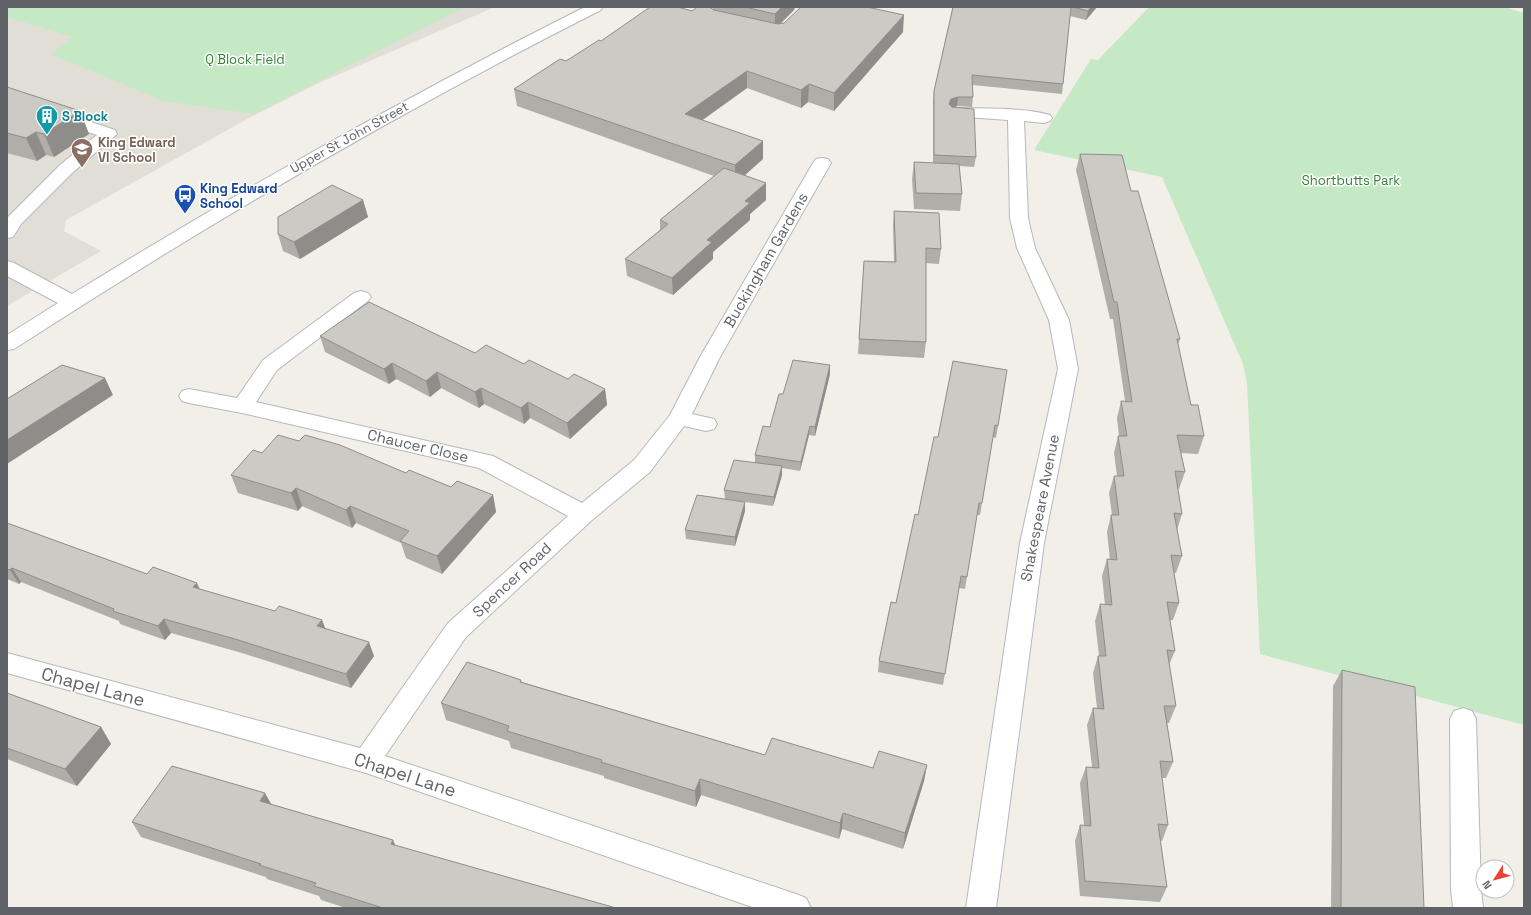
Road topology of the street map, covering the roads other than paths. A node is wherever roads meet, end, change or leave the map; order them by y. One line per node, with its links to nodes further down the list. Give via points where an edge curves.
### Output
1 (596, 7): 10 (street, Upper St John Street, via 363,128)
2 (7, 99): 7 (street, via 109,134 66,169 14,221)
3 (957, 113): 4 (street)
4 (1016, 115): 5 (street); 23 (street, Shakespeare Avenue, via 1019,218 1026,248 1059,320 1068,369 1032,543)
5 (1044, 118)
6 (822, 163): 12 (street, Buckingham Gardens)
7 (7, 233)
8 (7, 267): 10 (street)
9 (361, 297): 14 (street, via 270,365)
10 (71, 302): 11 (street, Upper St John Street)
11 (7, 344)
12 (710, 357): 15 (street, Spencer Road)
13 (189, 396): 14 (street, Chaucer Close)
14 (242, 406): 17 (street, Chaucer Close, via 485,462)
15 (679, 418): 16 (street); 17 (street, Spencer Road, via 642,466)
16 (706, 424)
17 (584, 514): 20 (street, Spencer Road, via 457,630)
18 (7, 663): 20 (street, Chapel Lane)
19 (1463, 719): 24 (street)
20 (366, 761): 21 (street, Chapel Lane)
21 (766, 904): 22 (street, Chapel Lane)
22 (796, 908)
23 (981, 908)
24 (1468, 908)

